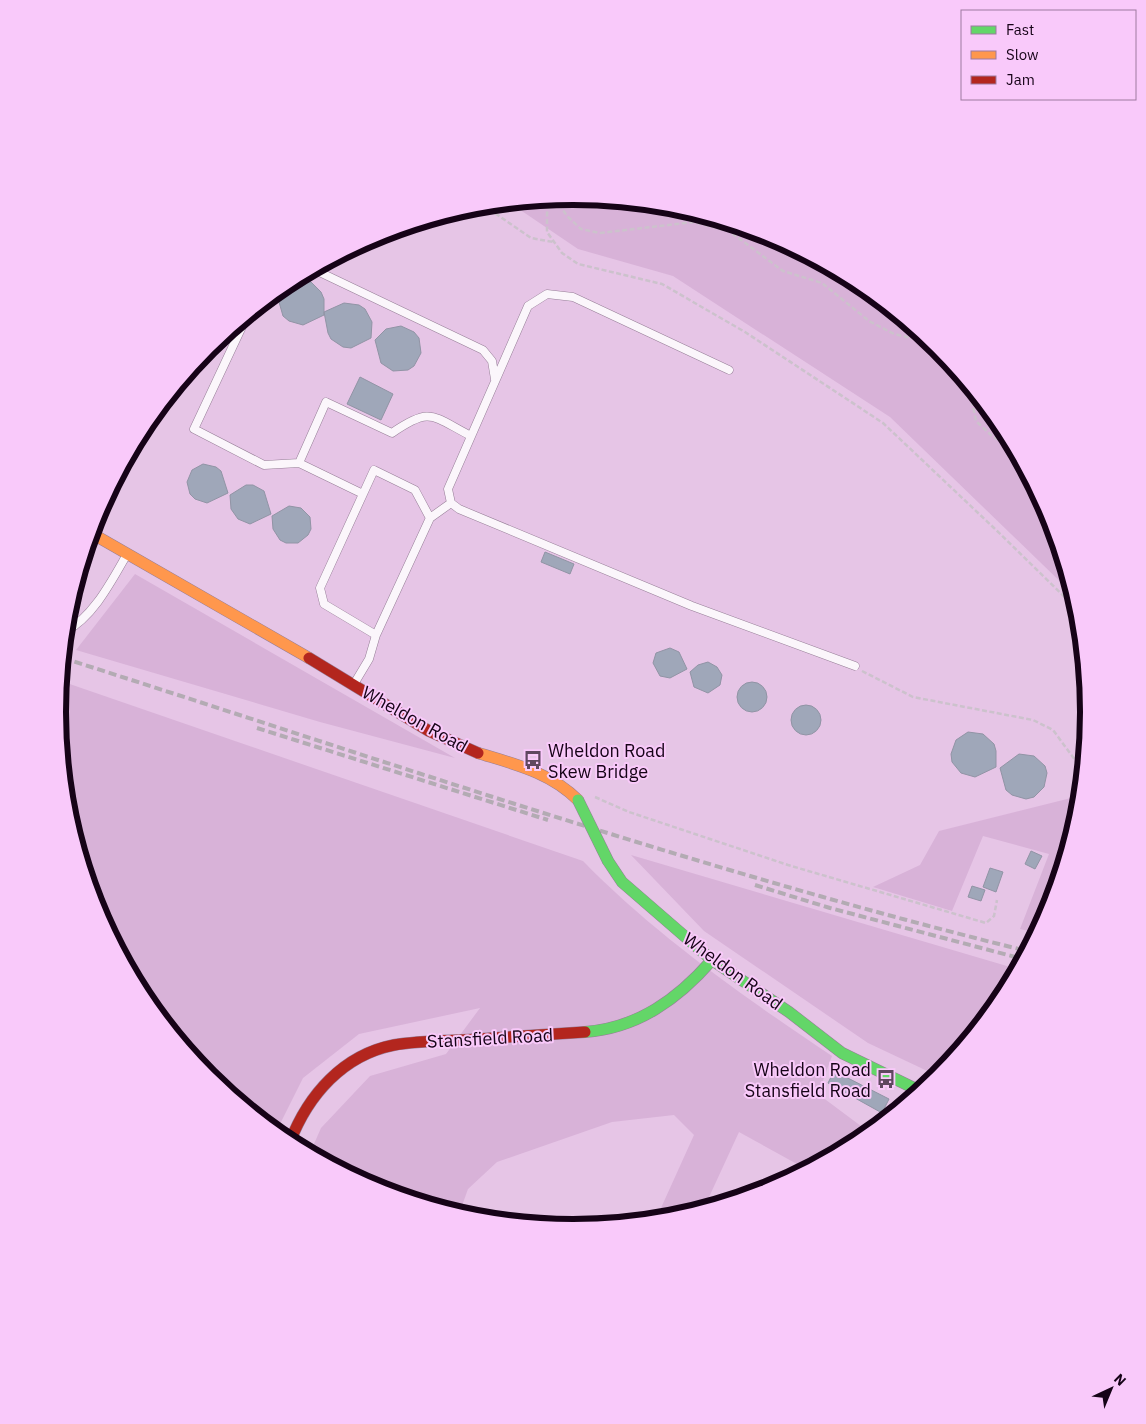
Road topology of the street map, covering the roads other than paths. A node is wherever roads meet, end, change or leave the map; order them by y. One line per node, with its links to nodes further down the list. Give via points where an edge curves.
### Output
1 (321, 272): 4 (lane, via 483,350 492,361)
2 (241, 330): 6 (lane, via 194,429 264,465)
3 (729, 370): 4 (lane, via 573,297 547,294 528,306)
4 (496, 379): 5 (lane)
5 (471, 436): 6 (lane, via 429,415 418,417 392,433 326,402); 8 (lane, via 448,489)
6 (299, 463): 7 (lane)
7 (363, 494): 9 (lane, via 374,470 415,490); 13 (lane, via 320,588 324,604)
8 (451, 503): 9 (lane); 14 (lane, via 692,606)
9 (430, 518): 13 (lane)
10 (98, 537): 11 (street, Wheldon Road)
11 (127, 554): 12 (lane, via 86,616); 15 (street, Wheldon Road)
12 (74, 626)
13 (376, 635): 15 (lane, via 369,659)
14 (855, 666)
15 (354, 685): 16 (street, Wheldon Road, bridge, via 442,738 548,777 571,791 622,882)
16 (712, 960): 17 (street, Wheldon Road, via 842,1052); 18 (street, Stansfield Road, via 673,999 617,1028 413,1042 384,1048 356,1059 311,1100)
17 (913, 1087)
18 (294, 1135)

